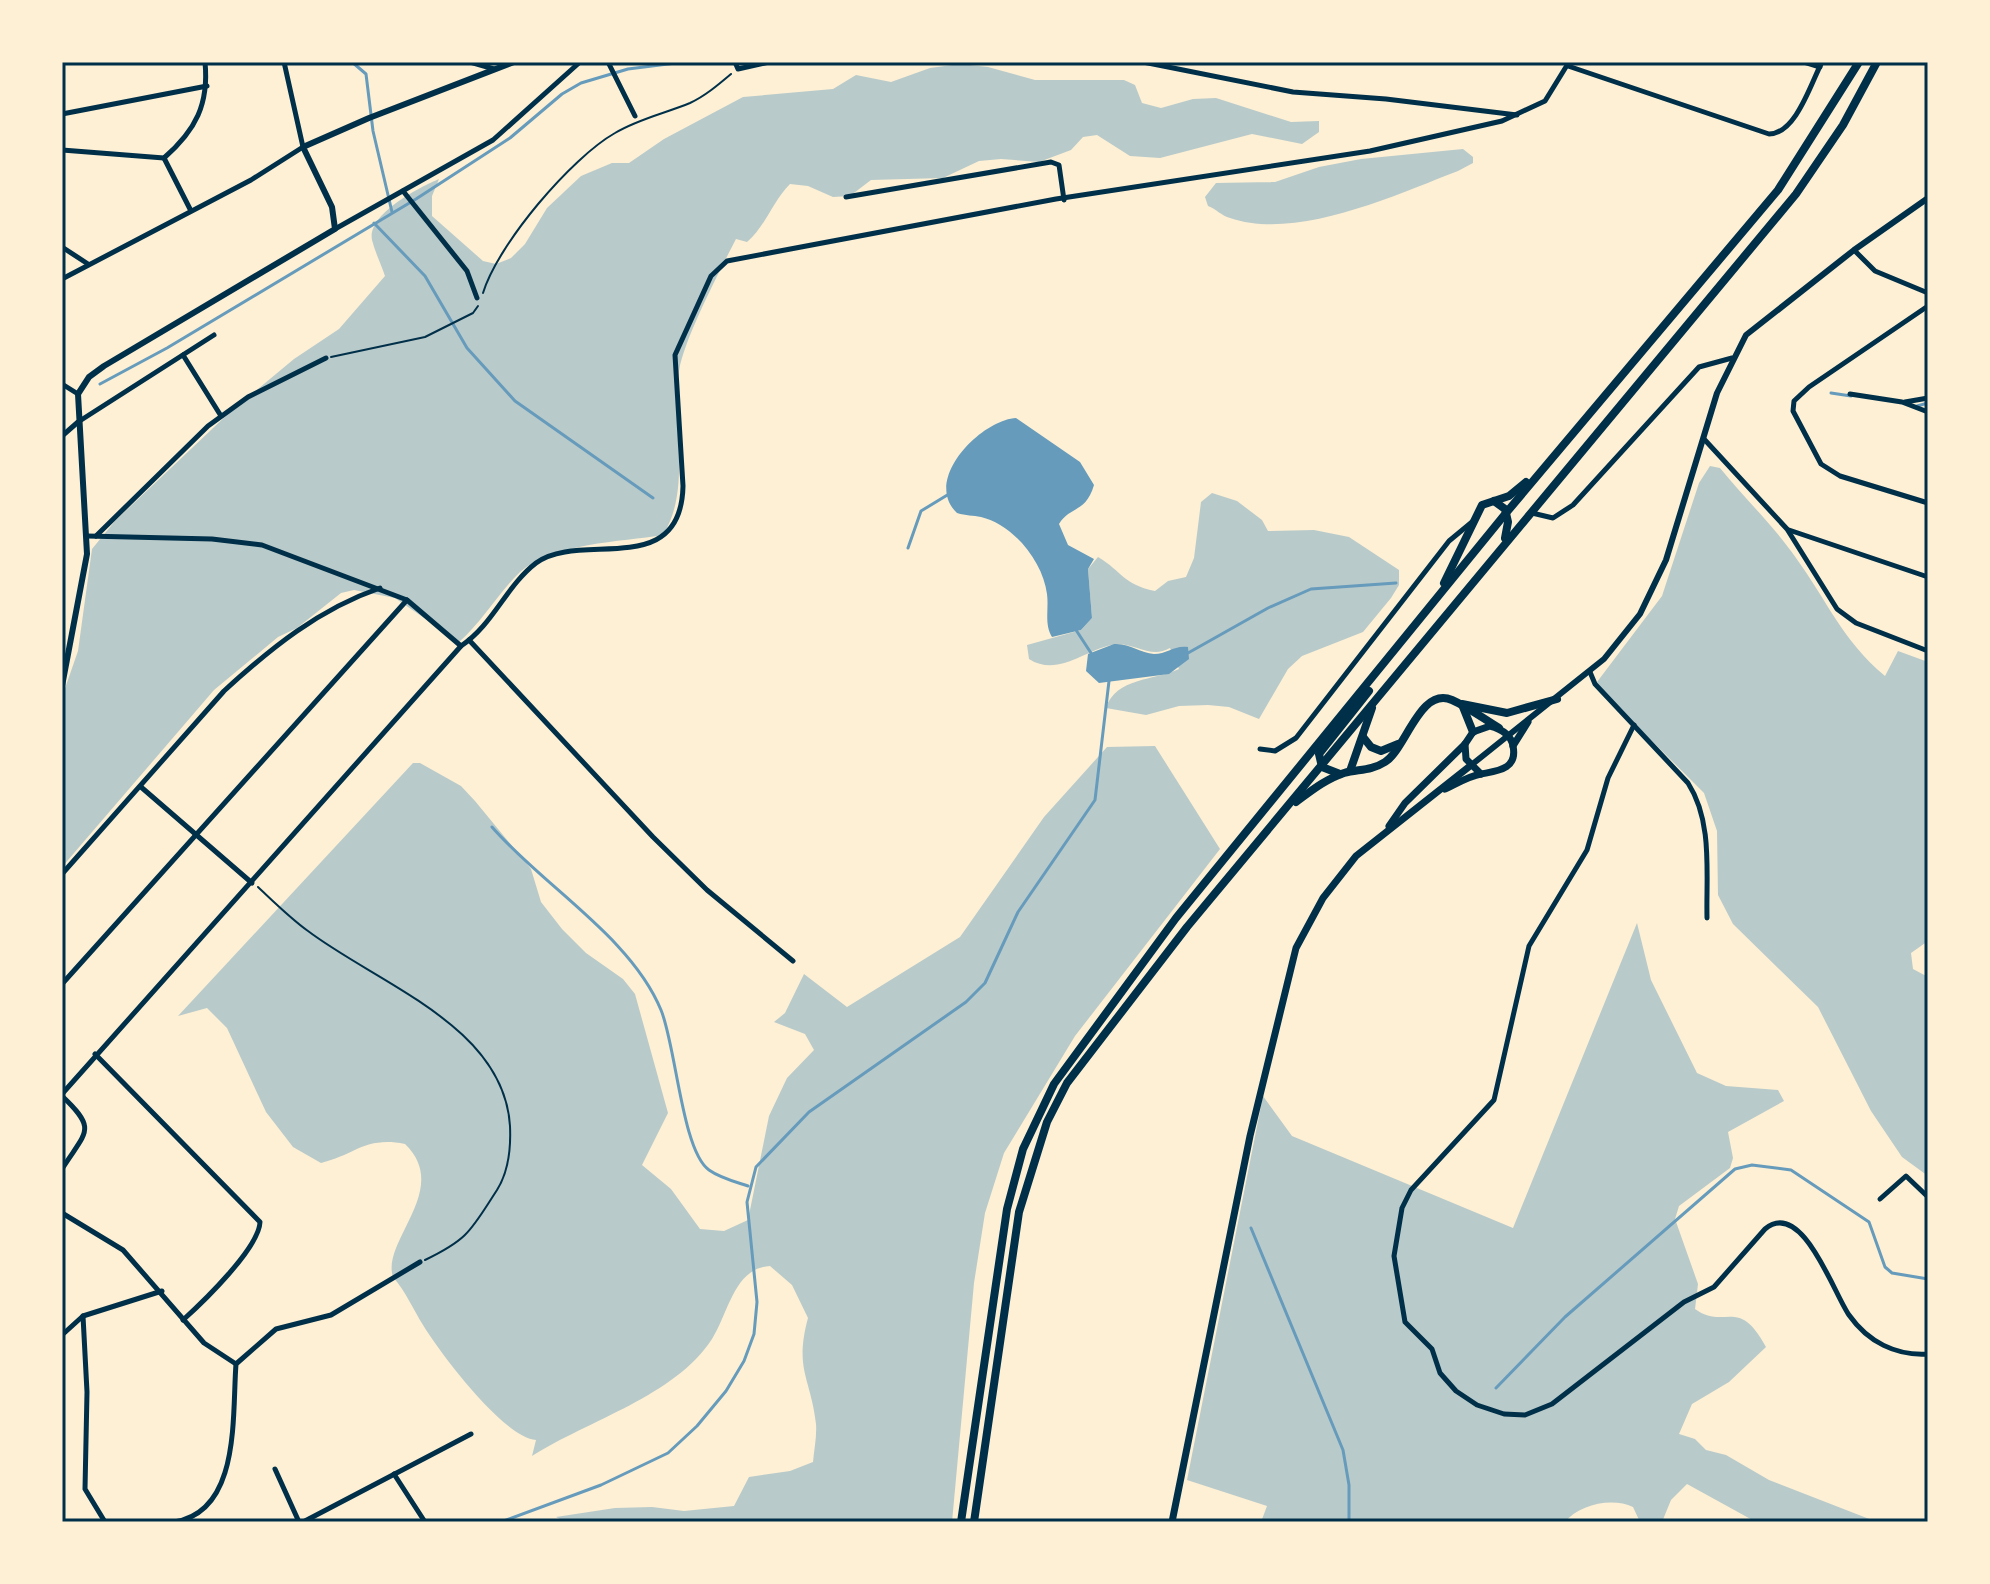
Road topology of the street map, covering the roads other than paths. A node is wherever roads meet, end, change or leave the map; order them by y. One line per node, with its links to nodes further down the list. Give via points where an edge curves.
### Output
1 (205, 62): 16 (street)
2 (284, 62): 20 (street)
3 (470, 62): 15 (street)
4 (514, 62): 15 (street)
5 (580, 62): 23 (street, via 508,130)
6 (608, 62): 19 (street)
7 (769, 62): 14 (street)
8 (1143, 62): 18 (street, via 1293,92)
9 (1804, 62): 13 (street)
10 (1859, 62): 50 (highway, via 1778,190)
11 (1877, 62): 54 (highway, via 1796,194)
12 (1568, 64): 13 (street, via 1769,134 1788,126); 18 (street, via 1545,101)
13 (1821, 64)
14 (736, 66)
15 (495, 69): 20 (street)
16 (207, 86): 17 (street); 22 (street, via 198,120)
17 (62, 114)
18 (1518, 115): 26 (street, via 1370,151)
19 (635, 116)
20 (303, 147): 27 (street); 28 (street, via 332,207)
21 (62, 150): 22 (street)
22 (164, 158): 27 (street)
23 (403, 191): 28 (street); 34 (street, via 467,271)
24 (846, 197): 26 (street, via 1051,162 1062,172)
25 (1928, 198): 30 (street)
26 (1064, 200): 65 (street, via 750,255 718,267 675,355 683,500 673,526 650,543 539,560)
27 (190, 209): 31 (street)
28 (335, 229): 41 (street, via 104,366)
29 (62, 247): 31 (street)
30 (1854, 250): 33 (street, via 1875,271); 39 (street, via 1759,322)
31 (89, 264): 32 (street)
32 (62, 279)
33 (1928, 293)
34 (477, 298)
35 (1928, 306): 52 (street, via 1799,395 1793,406 1816,457 1829,471)
36 (214, 335): 37 (street)
37 (183, 355): 46 (street); 47 (street)
38 (326, 358): 46 (street)
39 (1732, 358): 49 (street); 54 (street, via 1699,367 1573,505 1553,518)
40 (62, 384): 41 (street)
41 (78, 394): 47 (street)
42 (1850, 394): 44 (street)
43 (1928, 398): 44 (street)
44 (1902, 402): 45 (street)
45 (1928, 412)
46 (221, 416): 57 (street)
47 (78, 422): 48 (street); 57 (street)
48 (62, 436)
49 (1704, 439): 56 (street); 69 (street, via 1654,589 1622,640)
50 (1553, 457): 51 (highway, via 1514,492); 53 (highway)
51 (1494, 501): 53 (highway); 55 (highway, via 1482,505)
52 (1928, 503)
53 (1506, 513): 59 (highway); 64 (highway)
54 (1530, 513): 59 (highway)
55 (1473, 521): 58 (street); 60 (highway)
56 (1787, 529): 61 (street); 67 (street, via 1845,615)
57 (91, 536): 62 (street, via 243,541); 70 (street)
58 (1449, 541): 60 (street); 83 (street, via 1296,738 1275,751)
59 (1504, 543): 72 (highway)
60 (1462, 546): 64 (highway)
61 (1928, 577)
62 (380, 588): 63 (street); 89 (street, via 324,612 252,665)
63 (407, 600): 66 (street); 93 (street)
64 (1430, 606): 68 (highway)
65 (469, 640): 66 (street); 97 (street, via 653,837)
66 (461, 646): 95 (street)
67 (1928, 651)
68 (1385, 662): 85 (highway, via 1380,676 1319,754); 119 (highway, via 1176,918 1074,1053 1041,1109 1007,1209)
69 (1590, 672): 71 (street); 75 (street)
70 (62, 686)
71 (1557, 699): 73 (highway, via 1507,713); 74 (street)
72 (1374, 703): 79 (highway); 85 (highway)
73 (1459, 705): 76 (highway); 77 (highway); 80 (highway, via 1448,698 1429,703)
74 (1528, 722): 78 (street); 82 (main road)
75 (1634, 725): 96 (street, via 1699,801); 110 (street, via 1608,778 1587,850 1529,946 1494,1100 1411,1190 1402,1208 1394,1256 1405,1322 1432,1349 1440,1373 1456,1391 1477,1405 1525,1415 1552,1404 1684,1302 1714,1287 1771,1223 1780,1223 1802,1233 1849,1315 1880,1344 1902,1354)
76 (1499, 728): 77 (main road); 78 (main road)
77 (1473, 732): 81 (main road)
78 (1509, 736): 82 (main road); 84 (street)
79 (1363, 737): 80 (highway, via 1381,751); 86 (highway)
80 (1402, 742): 86 (highway, via 1384,763)
81 (1465, 744): 84 (main road); 92 (main road, via 1405,803)
82 (1513, 746): 88 (main road, via 1508,766)
83 (1260, 749)
84 (1470, 766): 88 (main road); 90 (main road)
85 (1322, 767): 87 (highway); 91 (highway)
86 (1350, 771): 87 (highway)
87 (1340, 774): 91 (highway)
88 (1481, 774): 90 (main road)
89 (141, 787): 93 (street); 94 (street)
90 (1432, 795): 92 (main road)
91 (1286, 809): 120 (highway, via 1067,1083 1047,1122 1012,1252)
92 (1385, 833): 121 (main road, via 1356,856 1323,898 1291,963 1250,1136)
93 (195, 834): 95 (street); 98 (street)
94 (62, 874)
95 (252, 883): 99 (street)
96 (1707, 918)
97 (793, 961)
98 (62, 984)
99 (95, 1054): 100 (street); 108 (street, via 260,1222 228,1272)
100 (62, 1095): 101 (street, via 85,1118 84,1133)
101 (62, 1169)
102 (1928, 1197): 103 (street, via 1906,1176)
103 (1880, 1199)
104 (62, 1213): 106 (street, via 115,1244)
105 (420, 1262): 111 (street, via 331,1315 273,1331)
106 (162, 1291): 107 (street); 108 (street)
107 (83, 1316): 109 (street); 115 (street, via 85,1489)
108 (183, 1320): 111 (street, via 204,1343)
109 (62, 1334)
110 (1928, 1354)
111 (236, 1364): 116 (street, via 223,1482 209,1503 190,1518)
112 (471, 1434): 114 (street)
113 (275, 1469): 117 (street)
114 (394, 1474): 117 (street); 118 (street)
115 (105, 1522)
116 (174, 1522)
117 (301, 1522)
118 (425, 1522)
119 (961, 1522)
120 (974, 1522)
121 (1172, 1522)

